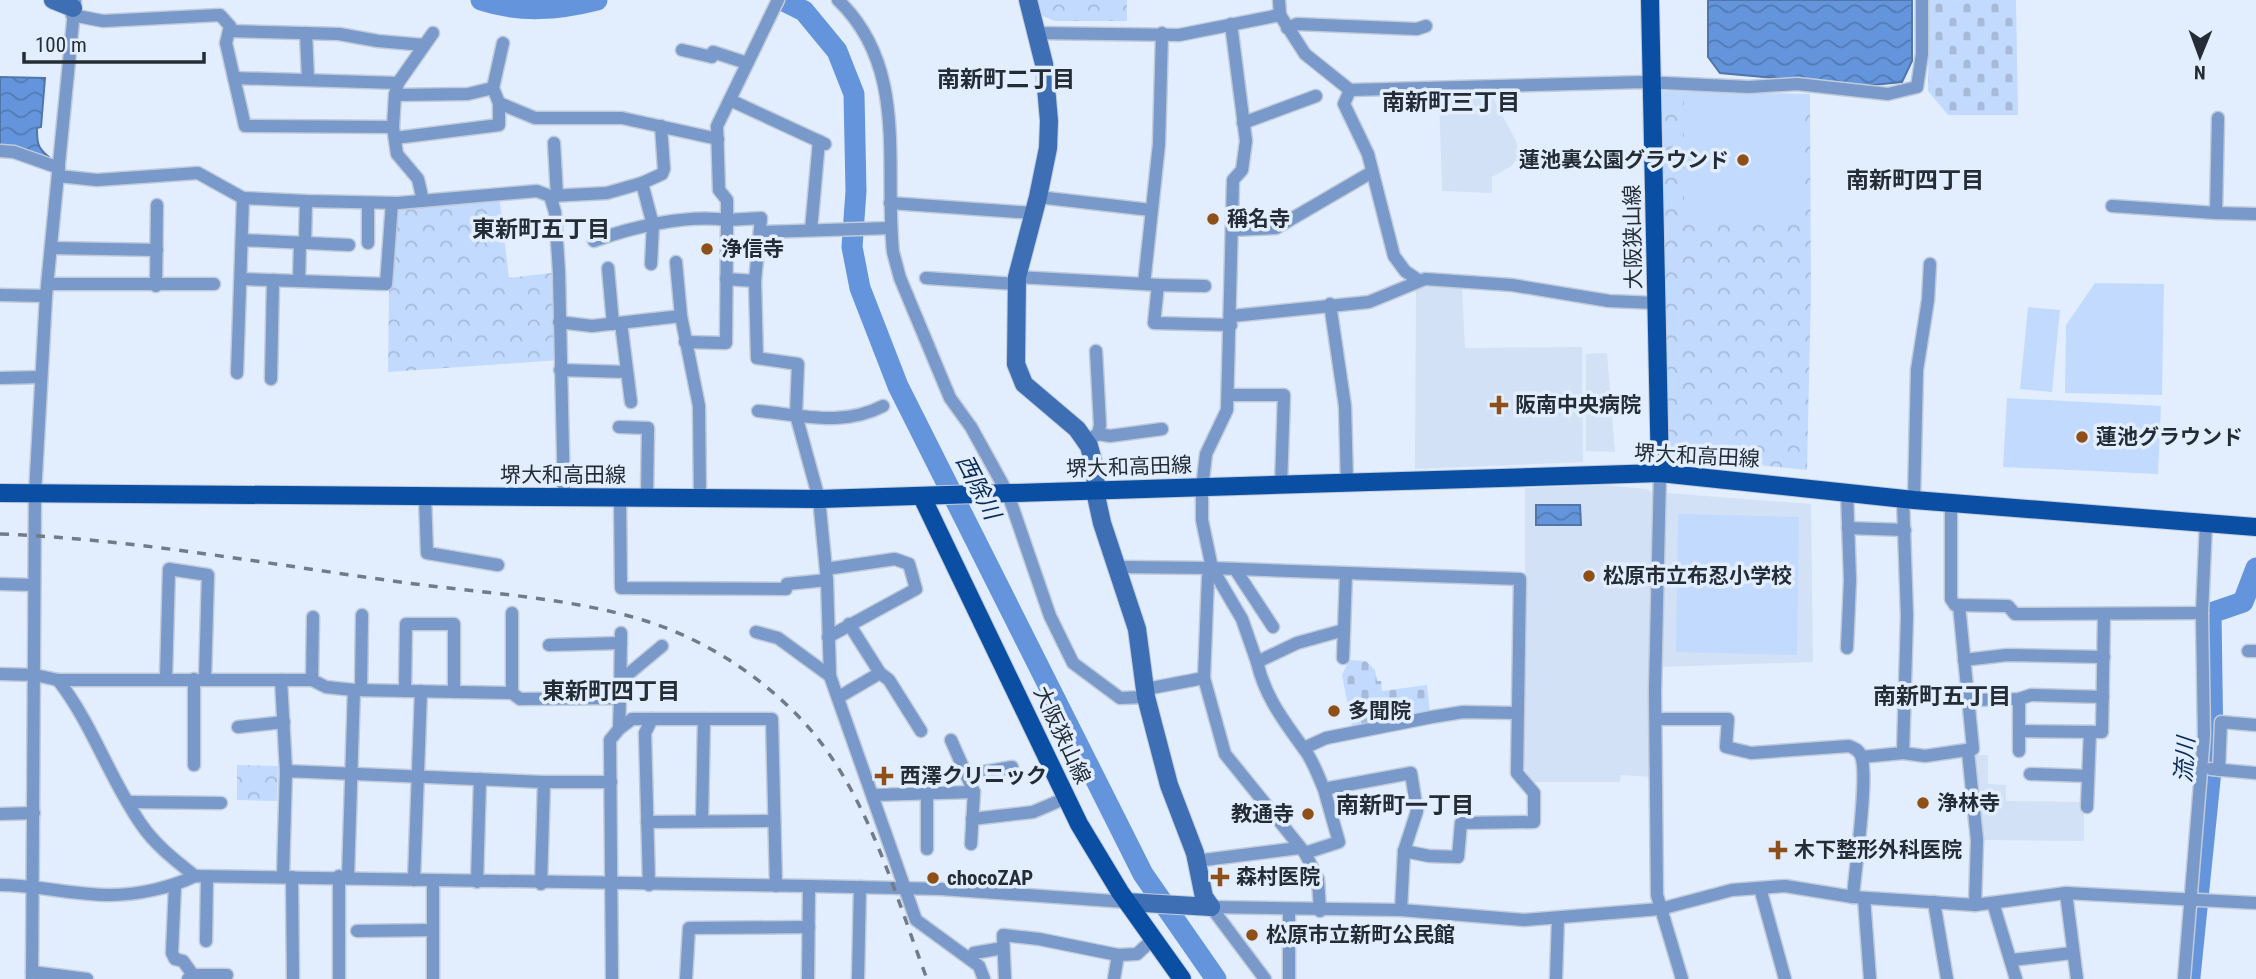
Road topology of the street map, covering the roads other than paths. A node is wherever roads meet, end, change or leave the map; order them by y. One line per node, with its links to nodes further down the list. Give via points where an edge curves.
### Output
1 (52, 0): 8 (street)
2 (778, 0): 21 (street)
3 (838, 0): 47 (street, via 874,47 886,82)
4 (1028, 0): 16 (street)
5 (1279, 0): 9 (street)
6 (1650, 0): 24 (main road, 大阪狭山線)
7 (1922, 0): 24 (street, via 1917,87 1888,93 1797,84 1749,87)
8 (73, 8): 13 (street, via 103,21 220,15); 38 (street)
9 (1280, 15): 10 (street); 12 (street)
10 (1231, 24): 17 (street, via 1178,36); 32 (street)
11 (1426, 26): 12 (street, via 1297,24)
12 (1287, 28): 27 (street, via 1305,54)
13 (229, 31): 14 (street); 22 (street, via 226,43)
14 (306, 33): 19 (street); 23 (street)
15 (433, 33): 19 (street)
16 (1037, 33): 17 (street); 49 (street, via 1049,121)
17 (1162, 33): 51 (street, via 1159,144)
18 (503, 43): 25 (street)
19 (425, 45): 26 (street)
20 (682, 50): 21 (street, via 712,57 712,52)
21 (747, 64): 29 (street)
22 (234, 78): 23 (street); 34 (street, via 245,125)
23 (308, 79): 26 (street)
24 (1650, 82): 27 (street); 86 (main road, 大阪狭山線)
25 (493, 88): 26 (street, via 468,94); 30 (street)
26 (397, 89): 34 (street)
27 (1350, 90): 39 (street, via 1344,104)
28 (1317, 96): 32 (street)
29 (730, 100): 35 (street, via 717,126); 57 (street, via 822,142)
30 (499, 103): 33 (street, via 536,118 622,118); 34 (street, via 499,125)
31 (2218, 118): 52 (street)
32 (1243, 122): 58 (street, via 1246,141 1242,170 1233,180)
33 (661, 126): 35 (street); 40 (street, via 664,169)
34 (394, 132): 44 (street, via 397,154 418,179)
35 (718, 139): 54 (street, via 719,190 727,200)
36 (554, 144): 41 (street)
37 (0, 151): 38 (street, via 14,152)
38 (58, 172): 42 (street, via 97,180 198,173); 65 (street)
39 (1372, 172): 58 (street, via 1276,228); 75 (street, via 1394,256)
40 (642, 183): 41 (street, via 607,194); 55 (street)
41 (553, 196): 44 (street, via 537,191); 90 (street)
42 (243, 198): 43 (street); 60 (street)
43 (306, 201): 45 (street); 62 (street)
44 (423, 201): 46 (street)
45 (368, 203): 46 (street); 63 (street)
46 (391, 203): 76 (street, via 386,284)
47 (890, 203): 49 (street); 56 (street)
48 (157, 205): 66 (street)
49 (1036, 205): 51 (street); 78 (street)
50 (2112, 206): 52 (street)
51 (1151, 210): 80 (street)
52 (2216, 213): 53 (street)
53 (2256, 214)
54 (727, 220): 55 (street); 59 (street, via 761,218); 73 (street)
55 (653, 225): 61 (street); 68 (street)
56 (890, 228): 57 (street); 116 (street, via 900,278 950,398 971,427)
57 (817, 230): 59 (street)
58 (1232, 230): 89 (street)
59 (761, 232): 77 (street)
60 (242, 240): 62 (street); 72 (street)
61 (594, 241)
62 (302, 243): 64 (street); 76 (street)
63 (368, 243)
64 (349, 245)
65 (51, 248): 66 (street); 84 (street)
66 (156, 250): 82 (street)
67 (676, 261): 88 (street)
68 (651, 264)
69 (1930, 264): 124 (street, via 1916,370)
70 (608, 268): 91 (street)
71 (926, 278): 78 (street)
72 (241, 279): 74 (street); 96 (street, via 237,289)
73 (726, 279): 77 (street); 92 (street, via 726,343)
74 (273, 280): 76 (street); 99 (street)
75 (1418, 280): 86 (street, via 1512,285 1609,301); 87 (street, via 1369,302)
76 (299, 281)
77 (755, 281): 104 (street, via 757,358 798,364)
78 (1016, 281): 80 (street); 107 (street, via 1016,364 1024,384)
79 (214, 284): 82 (street)
80 (1144, 284): 81 (street)
81 (1158, 285): 83 (street); 89 (street, via 1154,323)
82 (156, 286): 84 (street)
83 (1205, 286)
84 (47, 290): 85 (street); 97 (street)
85 (0, 295)
86 (1657, 303): 108 (main road, 大阪狭山線)
87 (1331, 304): 89 (street); 109 (street, via 1345,407)
88 (681, 316): 91 (street); 92 (street)
89 (1231, 320): 100 (street)
90 (559, 321): 91 (street, via 592,326); 94 (street)
91 (617, 323): 95 (street)
92 (685, 342): 122 (street, via 699,406)
93 (1096, 351): 107 (street, via 1100,425)
94 (560, 370): 95 (street); 118 (street)
95 (627, 372): 101 (street)
96 (237, 373)
97 (41, 377): 98 (street); 115 (street)
98 (0, 378)
99 (271, 379)
100 (1228, 395): 110 (street, via 1284,395); 111 (street, via 1227,410 1206,454)
101 (631, 402)
102 (883, 406): 104 (street, via 862,417)
103 (758, 411): 104 (street)
104 (796, 415): 123 (street)
105 (619, 427): 121 (street, via 648,428)
106 (1162, 429): 107 (street)
107 (1092, 438): 112 (street)
108 (1660, 473): 109 (main road, 堺大和高田線); 113 (main road, 堺大和高田線); 181 (street)
109 (1347, 484): 110 (main road, 堺大和高田線)
110 (1281, 486): 111 (main road, 堺大和高田線)
111 (1202, 488): 112 (main road, 堺大和高田線); 132 (street, via 1202,520)
112 (1096, 491): 116 (main road, 堺大和高田線); 131 (street)
113 (1847, 492): 124 (main road, 堺大和高田線); 128 (street)
114 (0, 493): 115 (main road, 堺大和高田線)
115 (35, 494): 117 (main road, 堺大和高田線); 137 (street)
116 (1000, 494): 119 (main road, 堺大和高田線); 172 (street, via 1073,663 1120,698)
117 (425, 497): 118 (main road, 堺大和高田線); 130 (street, via 426,553)
118 (564, 497): 120 (main road, 堺大和高田線)
119 (922, 497): 123 (main road, 堺大和高田線); 212 (main road, 大阪狭山線)
120 (620, 498): 121 (main road, 堺大和高田線); 135 (street, via 621,588 786,589 787,584)
121 (647, 498): 122 (main road, 堺大和高田線)
122 (700, 498): 123 (main road, 堺大和高田線)
123 (819, 499): 135 (street)
124 (1908, 500): 125 (main road, 堺大和高田線); 129 (street)
125 (1951, 503): 126 (main road, 堺大和高田線); 138 (street, via 1951,599)
126 (2206, 523): 127 (main road, 堺大和高田線); 140 (street)
127 (2255, 527)
128 (1848, 528): 129 (street); 151 (street)
129 (1905, 530): 193 (street)
130 (498, 565)
131 (1117, 566): 132 (street); 172 (street, via 1138,629)
132 (1212, 568): 133 (street); 155 (street, via 1242,619); 161 (street)
133 (1235, 569): 134 (street); 145 (street)
134 (1346, 573): 146 (street); 178 (street, via 1520,579)
135 (826, 574): 144 (street, via 895,559 909,564 916,589); 148 (street)
136 (0, 584): 137 (street)
137 (34, 585): 158 (street)
138 (1959, 605): 142 (street, via 2008,606 2015,614); 154 (street)
139 (512, 613): 171 (street)
140 (2202, 613): 142 (street); 197 (street)
141 (362, 615): 167 (street)
142 (2104, 615): 152 (street)
143 (313, 617): 165 (street)
144 (849, 624): 148 (street); 156 (street)
145 (1273, 627)
146 (1344, 630): 153 (street); 155 (street, via 1297,643)
147 (756, 632): 159 (street, via 778,638)
148 (828, 637): 159 (street)
149 (549, 645): 166 (street, via 621,638)
150 (662, 646): 166 (street)
151 (1847, 648)
152 (2104, 657): 154 (street, via 2007,655); 174 (street)
153 (1343, 658)
154 (1964, 660): 177 (street)
155 (1257, 662): 190 (street, via 1269,697)
156 (880, 673): 173 (street); 186 (street)
157 (0, 674): 158 (street)
158 (35, 675): 163 (street); 216 (street)
159 (830, 676): 173 (street)
160 (166, 678): 162 (street); 162 (street, via 169,569 208,575); 163 (street)
161 (1205, 678): 172 (street); 224 (street, via 1225,754)
162 (200, 679): 164 (street); 195 (street)
163 (58, 680): 213 (street, via 89,724)
164 (281, 680): 165 (street); 182 (street)
165 (312, 680): 167 (street, via 326,687)
166 (620, 681): 175 (street)
167 (358, 689): 168 (street); 200 (street)
168 (405, 691): 169 (street); 170 (street, via 406,624 454,624)
169 (421, 691): 170 (street); 203 (street)
170 (454, 692): 171 (street)
171 (512, 693): 175 (street, via 520,699)
172 (1146, 693): 226 (street, via 1169,786)
173 (839, 697): 211 (street)
174 (2103, 697): 176 (street, via 2031,695); 188 (street, via 2102,732)
175 (620, 698): 185 (street)
176 (2019, 699): 177 (street); 187 (street)
177 (1967, 700): 191 (street, via 1973,750)
178 (1517, 713): 190 (street, via 1463,712 1432,717 1325,738); 225 (street, via 1517,773 1534,793 1534,822 1461,823 1458,857)
179 (652, 719): 180 (street); 185 (street, via 632,719); 221 (street, via 645,733)
180 (704, 719): 219 (street); 220 (street, via 772,719)
181 (1656, 719): 194 (street, via 1728,719 1726,747 1751,753 1849,746); 253 (street)
182 (284, 722): 184 (street); 198 (street)
183 (2256, 725): 197 (street, via 2221,722)
184 (238, 727)
185 (619, 729): 207 (street, via 610,740)
186 (921, 731)
187 (2019, 731): 188 (street); 192 (street)
188 (2090, 732): 204 (street)
189 (951, 740): 202 (street)
190 (1304, 748): 208 (street)
191 (1968, 751): 193 (street, via 1925,756); 251 (street, via 1977,839)
192 (2019, 751)
193 (1903, 753): 194 (street)
194 (1862, 758): 245 (street)
195 (194, 765)
196 (1012, 767): 202 (street)
197 (2210, 769): 199 (street); 246 (street)
198 (286, 771): 200 (street); 228 (street)
199 (2256, 773)
200 (352, 774): 203 (street); 229 (street)
201 (2030, 774): 204 (street)
202 (966, 775): 209 (street)
203 (419, 776): 205 (street); 230 (street)
204 (2088, 776): 215 (street)
205 (480, 779): 206 (street); 232 (street)
206 (544, 782): 207 (street); 233 (street)
207 (611, 782): 237 (street)
208 (1324, 789): 224 (street, via 1339,842); 225 (street, via 1411,773 1416,811)
209 (974, 792): 210 (street); 218 (street)
210 (927, 794): 211 (street); 223 (street)
211 (873, 795): 243 (street)
212 (1066, 798): 218 (street, via 1033,812); 247 (main road, 大阪狭山線)
213 (128, 802): 214 (street); 227 (street, via 155,841)
214 (221, 803)
215 (2087, 807)
216 (34, 813): 217 (street); 235 (street)
217 (0, 814)
218 (972, 819): 222 (street)
219 (702, 821): 220 (street); 221 (street)
220 (774, 821): 239 (street)
221 (647, 822): 238 (street)
222 (971, 844)
223 (926, 849)
224 (1302, 851): 226 (street); 256 (street, via 1318,879)
225 (1404, 851): 255 (street)
226 (1196, 861): 252 (street)
227 (201, 877): 228 (street); 236 (street); 262 (street)
228 (287, 877): 229 (street); 273 (street)
229 (344, 877): 230 (street); 274 (street)
230 (414, 880): 231 (street)
231 (433, 881): 232 (street); 259 (street)
232 (477, 882): 233 (street)
233 (541, 884): 237 (street)
234 (0, 885): 235 (street)
235 (34, 885): 236 (street, via 110,895); 268 (street)
236 (176, 885): 270 (street, via 172,953 175,960 183,961)
237 (613, 885): 238 (street); 276 (street)
238 (649, 885): 239 (street)
239 (776, 886): 240 (street)
240 (809, 886): 241 (street); 258 (street)
241 (860, 887): 243 (street); 279 (street)
242 (1760, 888): 245 (street, via 1785,886); 253 (street, via 1732,890); 287 (street)
243 (904, 889): 247 (street); 266 (street, via 916,920)
244 (2066, 893): 246 (street); 249 (street); 264 (street)
245 (1859, 898): 248 (street); 288 (street)
246 (2192, 900): 250 (street); 292 (street)
247 (1131, 902): 252 (street); 261 (main road, 大阪狭山線)
248 (1934, 902): 251 (street); 289 (street)
249 (1993, 903): 251 (street); 267 (street)
250 (2256, 903)
251 (1976, 905)
252 (1208, 906): 254 (street); 284 (street)
253 (1660, 909): 257 (street); 286 (street)
254 (1289, 910): 256 (street); 271 (street)
255 (1401, 910): 256 (street); 257 (street, via 1524,920)
256 (1320, 911)
257 (1558, 918): 285 (street)
258 (809, 927): 277 (street, via 689,928); 278 (street)
259 (433, 930): 260 (street); 275 (street)
260 (357, 931)
261 (1152, 940): 265 (street, via 1137,954); 283 (main road, 大阪狭山線)
262 (206, 941)
263 (1003, 948): 265 (street, via 1003,935); 266 (street, via 974,953); 281 (street)
264 (2072, 953): 267 (street); 291 (street)
265 (1118, 955): 282 (street)
266 (970, 959): 280 (street)
267 (2012, 960): 290 (street)
268 (32, 975): 272 (street)
269 (227, 975): 270 (street)
270 (190, 977)
271 (1289, 978)
272 (87, 979)
273 (293, 979)
274 (339, 979)
275 (433, 979)
276 (612, 979)
277 (686, 979)
278 (808, 979)
279 (858, 979)
280 (984, 979)
281 (1005, 979)
282 (1114, 979)
283 (1182, 979)
284 (1265, 979)
285 (1556, 979)
286 (1682, 979)
287 (1784, 979)
288 (1870, 979)
289 (1947, 979)
290 (2016, 979)
291 (2077, 979)
292 (2184, 979)

